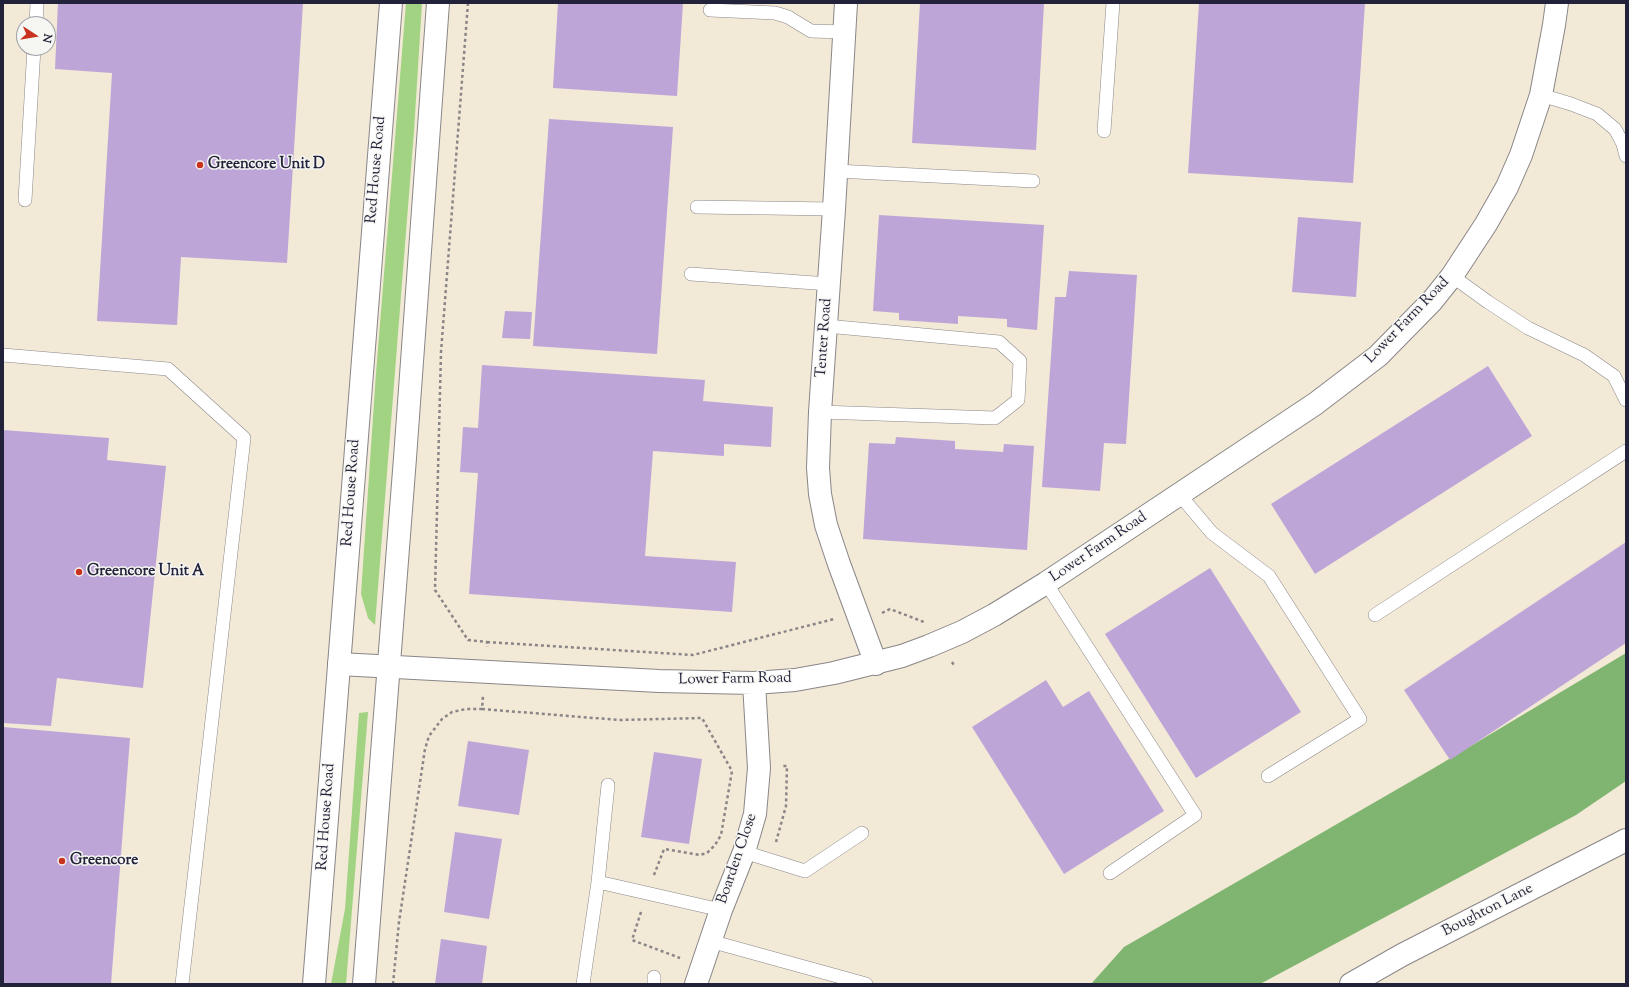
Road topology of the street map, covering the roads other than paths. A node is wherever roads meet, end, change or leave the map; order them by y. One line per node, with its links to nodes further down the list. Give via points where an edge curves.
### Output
1 (37, 3): 8 (lane)
2 (391, 3): 30 (street, Red House Road)
3 (438, 3): 32 (street)
4 (846, 3): 9 (street, Tenter Road)
5 (1113, 3): 12 (lane)
6 (1557, 3): 11 (street, Lower Farm Road)
7 (710, 10): 9 (lane, via 774,12 811,31)
8 (36, 16)
9 (845, 32): 14 (street, Tenter Road)
10 (34, 56): 16 (lane)
11 (1541, 94): 13 (lane, via 1597,114 1615,128 1624,144); 20 (street, Lower Farm Road, via 1521,155 1507,187)
12 (1104, 131)
13 (1626, 156)
14 (836, 171): 15 (lane); 18 (street, Tenter Road)
15 (1033, 181)
16 (25, 200)
17 (697, 207): 18 (lane)
18 (834, 209): 21 (street, Tenter Road)
19 (692, 274): 21 (lane)
20 (1452, 276): 24 (lane, via 1528,328 1584,355 1614,376); 27 (street, Lower Farm Road, via 1432,301 1372,360 1315,404)
21 (829, 284): 22 (street, Tenter Road)
22 (826, 326): 25 (street, Tenter Road); 25 (lane, via 999,342 1020,361 1018,400 995,418)
23 (3, 355): 43 (lane, via 168,369 244,438)
24 (1626, 400)
25 (820, 412): 31 (street, Tenter Road, via 818,468 826,525)
26 (1626, 451): 29 (lane)
27 (1179, 494): 28 (street, Lower Farm Road); 34 (lane, via 1212,533 1269,576 1360,719)
28 (1046, 583): 31 (street, Lower Farm Road, via 994,615 941,641); 39 (lane, via 1195,816)
29 (1375, 615)
30 (339, 664): 32 (street, Lower Farm Road); 44 (street, Red House Road)
31 (876, 664): 33 (street, Lower Farm Road, via 795,680)
32 (388, 667): 33 (street, Lower Farm Road, via 659,681); 45 (street)
33 (754, 683): 38 (street, Boarden Close, via 759,784 755,814)
34 (1268, 776)
35 (608, 785): 40 (lane)
36 (862, 833): 38 (lane, via 805,871)
37 (1626, 840): 49 (street, Boughton Lane, via 1402,955)
38 (744, 852): 41 (street, Boarden Close)
39 (1110, 873)
40 (598, 882): 41 (lane); 46 (lane)
41 (721, 910): 42 (street, Boarden Close)
42 (710, 941): 47 (street, Boarden Close); 48 (lane)
43 (182, 984)
44 (314, 984)
45 (364, 984)
46 (583, 984)
47 (696, 984)
48 (866, 984)
49 (1351, 984)

